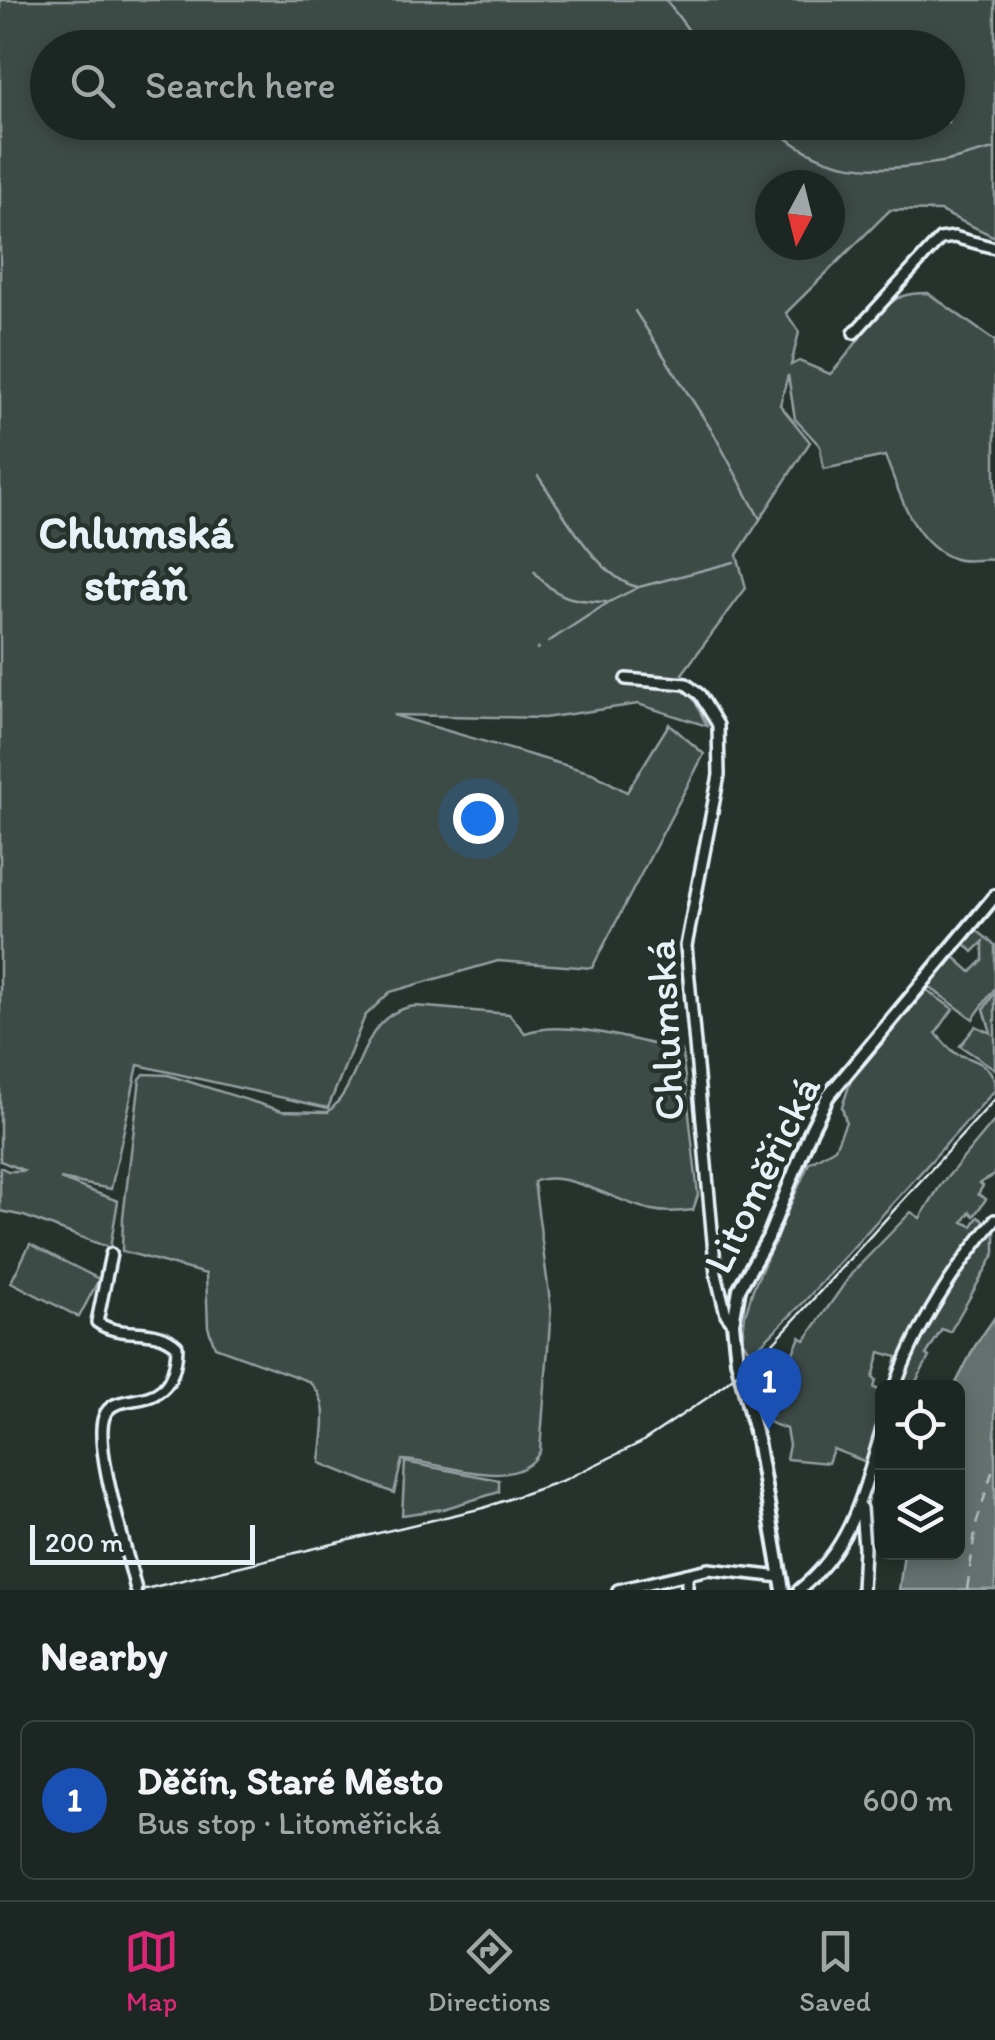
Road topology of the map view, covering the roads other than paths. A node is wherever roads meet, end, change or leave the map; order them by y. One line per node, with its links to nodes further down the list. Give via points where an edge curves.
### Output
1 (995, 248): 2 (street, via 940,238)
2 (854, 333)
3 (626, 679): 7 (street, Chlumská, via 686,684 718,725 718,774 686,946 716,1274)
4 (995, 896): 7 (main road, Litoměřická, via 828,1096 740,1289)
5 (995, 1220): 8 (street, via 921,1326)
6 (111, 1254): 13 (street, via 98,1322 108,1330 170,1338 177,1346 162,1390 116,1404 102,1422 103,1461)
7 (733, 1323): 12 (main road, Litoměřická)
8 (898, 1380)
9 (875, 1455): 10 (street)
10 (861, 1506): 17 (street, via 824,1568); 18 (street)
11 (687, 1574): 12 (street, via 723,1569); 14 (street); 15 (street)
12 (781, 1577): 16 (main road, Litoměřická)
13 (136, 1590)
14 (618, 1590)
15 (687, 1590)
16 (783, 1590)
17 (798, 1590)
18 (862, 1590)

